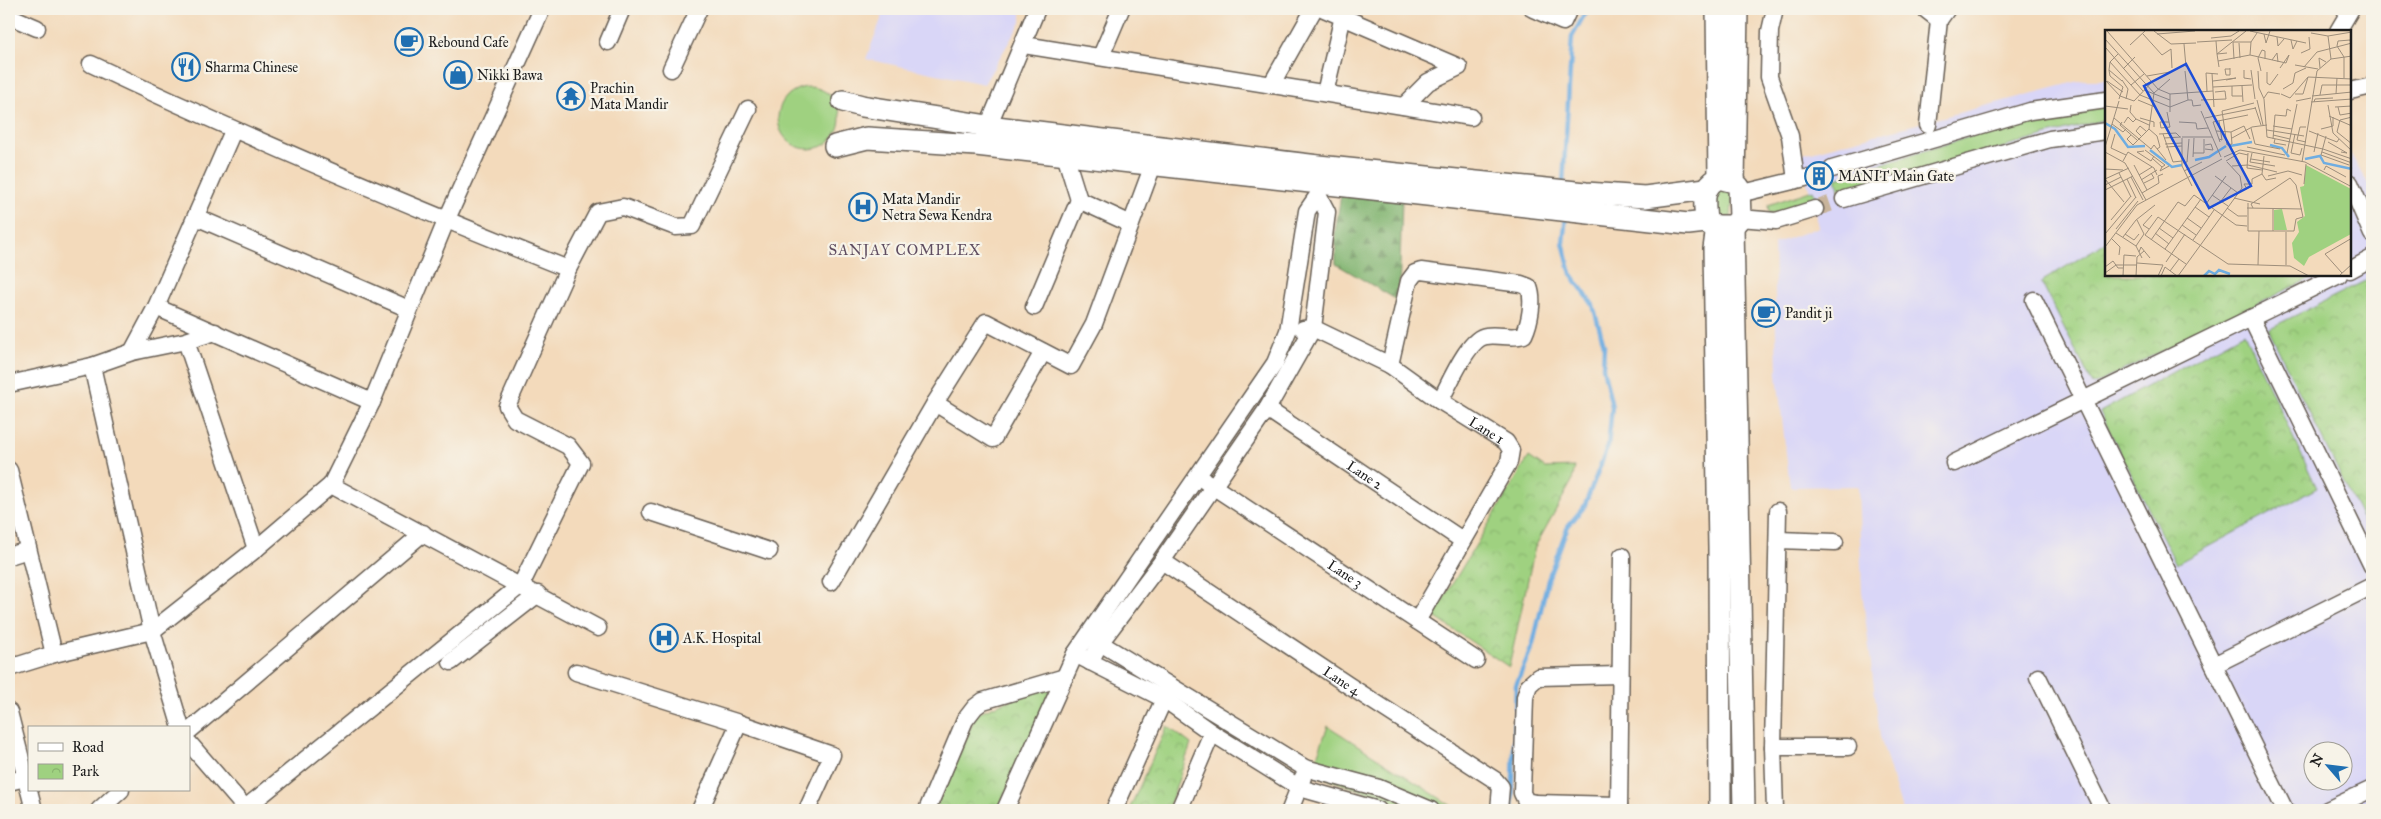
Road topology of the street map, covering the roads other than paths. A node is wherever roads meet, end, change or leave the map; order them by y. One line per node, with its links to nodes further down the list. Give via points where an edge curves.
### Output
1 (542, 9): 52 (street)
2 (622, 9): 20 (street)
3 (699, 9): 24 (street)
4 (1037, 9): 21 (street)
5 (1121, 9): 22 (street)
6 (1314, 9): 25 (street)
7 (1324, 9): 17 (street)
8 (1533, 9): 9 (street, via 1563,22)
9 (1569, 9)
10 (1717, 9): 45 (main road)
11 (1737, 9): 45 (main road)
12 (1775, 9): 45 (street, via 1770,31 1769,77 1801,179)
13 (1924, 9): 15 (street)
14 (2351, 9): 19 (street)
15 (1943, 14): 34 (street)
16 (9, 16): 18 (street)
17 (1343, 16): 28 (street); 31 (street, via 1459,67 1428,82)
18 (37, 28)
19 (2339, 30)
20 (608, 42)
21 (1024, 45): 22 (street); 35 (street)
22 (1100, 56): 25 (street)
23 (92, 64): 36 (street)
24 (671, 69)
25 (1271, 85): 28 (street)
26 (2372, 86): 27 (street)
27 (2351, 91)
28 (1325, 94): 31 (street)
29 (2105, 100): 42 (street, via 2030,111)
30 (843, 101): 35 (main road)
31 (1404, 106): 33 (street)
32 (748, 109): 58 (street, via 692,226 676,227 623,207 598,212)
33 (1471, 117)
34 (1928, 125)
35 (988, 126): 39 (street); 43 (main road)
36 (233, 131): 51 (street); 52 (street)
37 (2105, 132): 46 (street, via 2050,139)
38 (836, 146): 39 (main road, via 867,138)
39 (980, 146): 40 (main road)
40 (1065, 155): 41 (main road); 47 (street)
41 (1153, 165): 43 (main road); 54 (street)
42 (1832, 169)
43 (1320, 182): 48 (main road); 65 (street, via 1327,212); 66 (street, via 1307,211)
44 (2351, 185): 55 (street)
45 (1725, 186): 48 (main road); 53 (main road); 53 (main road, via 1703,200)
46 (1844, 199)
47 (1079, 200): 54 (street); 62 (street)
48 (1585, 202): 53 (main road, via 1688,224)
49 (2351, 208): 55 (street)
50 (1815, 209): 53 (street, via 1776,222)
51 (196, 216): 61 (street); 63 (street)
52 (446, 221): 58 (street); 63 (street)
53 (1724, 223): 146 (main road, via 1714,249); 147 (main road)
54 (1131, 224): 70 (street, via 1094,324 1071,366)
55 (2370, 230)
56 (2372, 258): 57 (street)
57 (2351, 269)
58 (568, 270): 98 (street, via 507,406 515,419 568,446 581,463)
59 (2337, 276): 64 (street)
60 (2034, 300): 74 (street)
61 (156, 307): 67 (street); 69 (street)
62 (1034, 307)
63 (409, 309): 76 (street)
64 (2251, 318): 74 (street); 96 (street)
65 (1313, 328): 66 (street); 71 (street, Lane 1); 78 (street)
66 (1288, 331): 81 (street, via 1275,363)
67 (215, 332): 68 (street); 76 (street)
68 (186, 341): 69 (street); 90 (street)
69 (132, 352): 72 (street)
70 (1043, 352): 77 (street, via 986,322); 77 (street, via 993,439)
71 (1390, 365): 75 (street, Lane 1); 75 (street, via 1409,281 1415,273 1421,271 1521,284 1529,288 1532,295 1524,335 1478,338 1470,346)
72 (92, 366): 73 (street); 103 (street)
73 (9, 384)
74 (2083, 400): 79 (street); 110 (street)
75 (1440, 401): 87 (street, Lane 1, via 1506,442 1511,450 1509,462)
76 (372, 402): 82 (street)
77 (935, 403): 97 (street)
78 (1266, 409): 83 (street); 87 (street, Lane 2)
79 (1954, 463)
80 (9, 470): 91 (street)
81 (1196, 475): 83 (street, Lane 3); 104 (street)
82 (331, 485): 86 (street); 90 (street)
83 (1213, 486): 95 (street); 101 (street, Lane 3)
84 (1778, 511): 88 (street)
85 (651, 512): 92 (street)
86 (423, 533): 98 (street); 120 (street)
87 (1462, 540): 101 (street, Lane 1)
88 (1778, 540): 89 (street); 123 (street)
89 (1835, 542)
90 (256, 549): 103 (street)
91 (28, 550): 93 (street); 105 (street)
92 (768, 551)
93 (9, 556)
94 (1622, 556): 113 (street)
95 (1162, 561): 104 (street); 145 (street, Lane 4, via 1495,780 1501,788)
96 (2372, 566)
97 (831, 582)
98 (521, 585): 100 (street); 135 (street)
99 (2372, 586): 110 (street)
100 (538, 594): 102 (street); 108 (street)
101 (1417, 621): 107 (street, Lane 3)
102 (598, 628)
103 (152, 631): 105 (street); 119 (street)
104 (1094, 639): 106 (street); 109 (street); 116 (street)
105 (54, 654): 111 (street)
106 (1075, 654): 109 (street); 114 (street)
107 (1476, 660)
108 (451, 662)
109 (1090, 662): 116 (street)
110 (2214, 665): 150 (street)
111 (9, 668)
112 (576, 672): 118 (street)
113 (1619, 675): 131 (street, via 1538,677 1529,685 1525,697 1522,793 1526,801); 132 (street)
114 (1065, 677): 138 (street, via 983,701 975,707 965,720); 139 (street)
115 (2038, 677): 149 (street)
116 (1167, 693): 121 (street); 125 (street); 140 (street)
117 (9, 712): 126 (street)
118 (739, 723): 136 (street); 137 (street, via 832,755)
119 (179, 726)
120 (190, 730)
121 (1212, 733): 127 (street); 141 (street)
122 (190, 744): 135 (street)
123 (1773, 747): 124 (street); 148 (street)
124 (1848, 747)
125 (1305, 768): 127 (street); 144 (street, via 1379,788)
126 (21, 779): 133 (street)
127 (1300, 788): 130 (street); 142 (street)
128 (2372, 789): 151 (street)
129 (119, 792): 134 (street)
130 (1352, 807): 143 (street)
131 (1535, 807): 132 (street)
132 (1619, 808)
133 (34, 810)
134 (99, 810)
135 (245, 810)
136 (700, 810)
137 (807, 810)
138 (928, 810)
139 (1006, 810)
140 (1114, 810)
141 (1179, 810)
142 (1290, 810)
143 (1378, 810)
144 (1431, 810)
145 (1499, 810)
146 (1720, 810)
147 (1744, 810)
148 (1775, 810)
149 (2103, 810)
150 (2285, 810)
151 (2327, 810)

